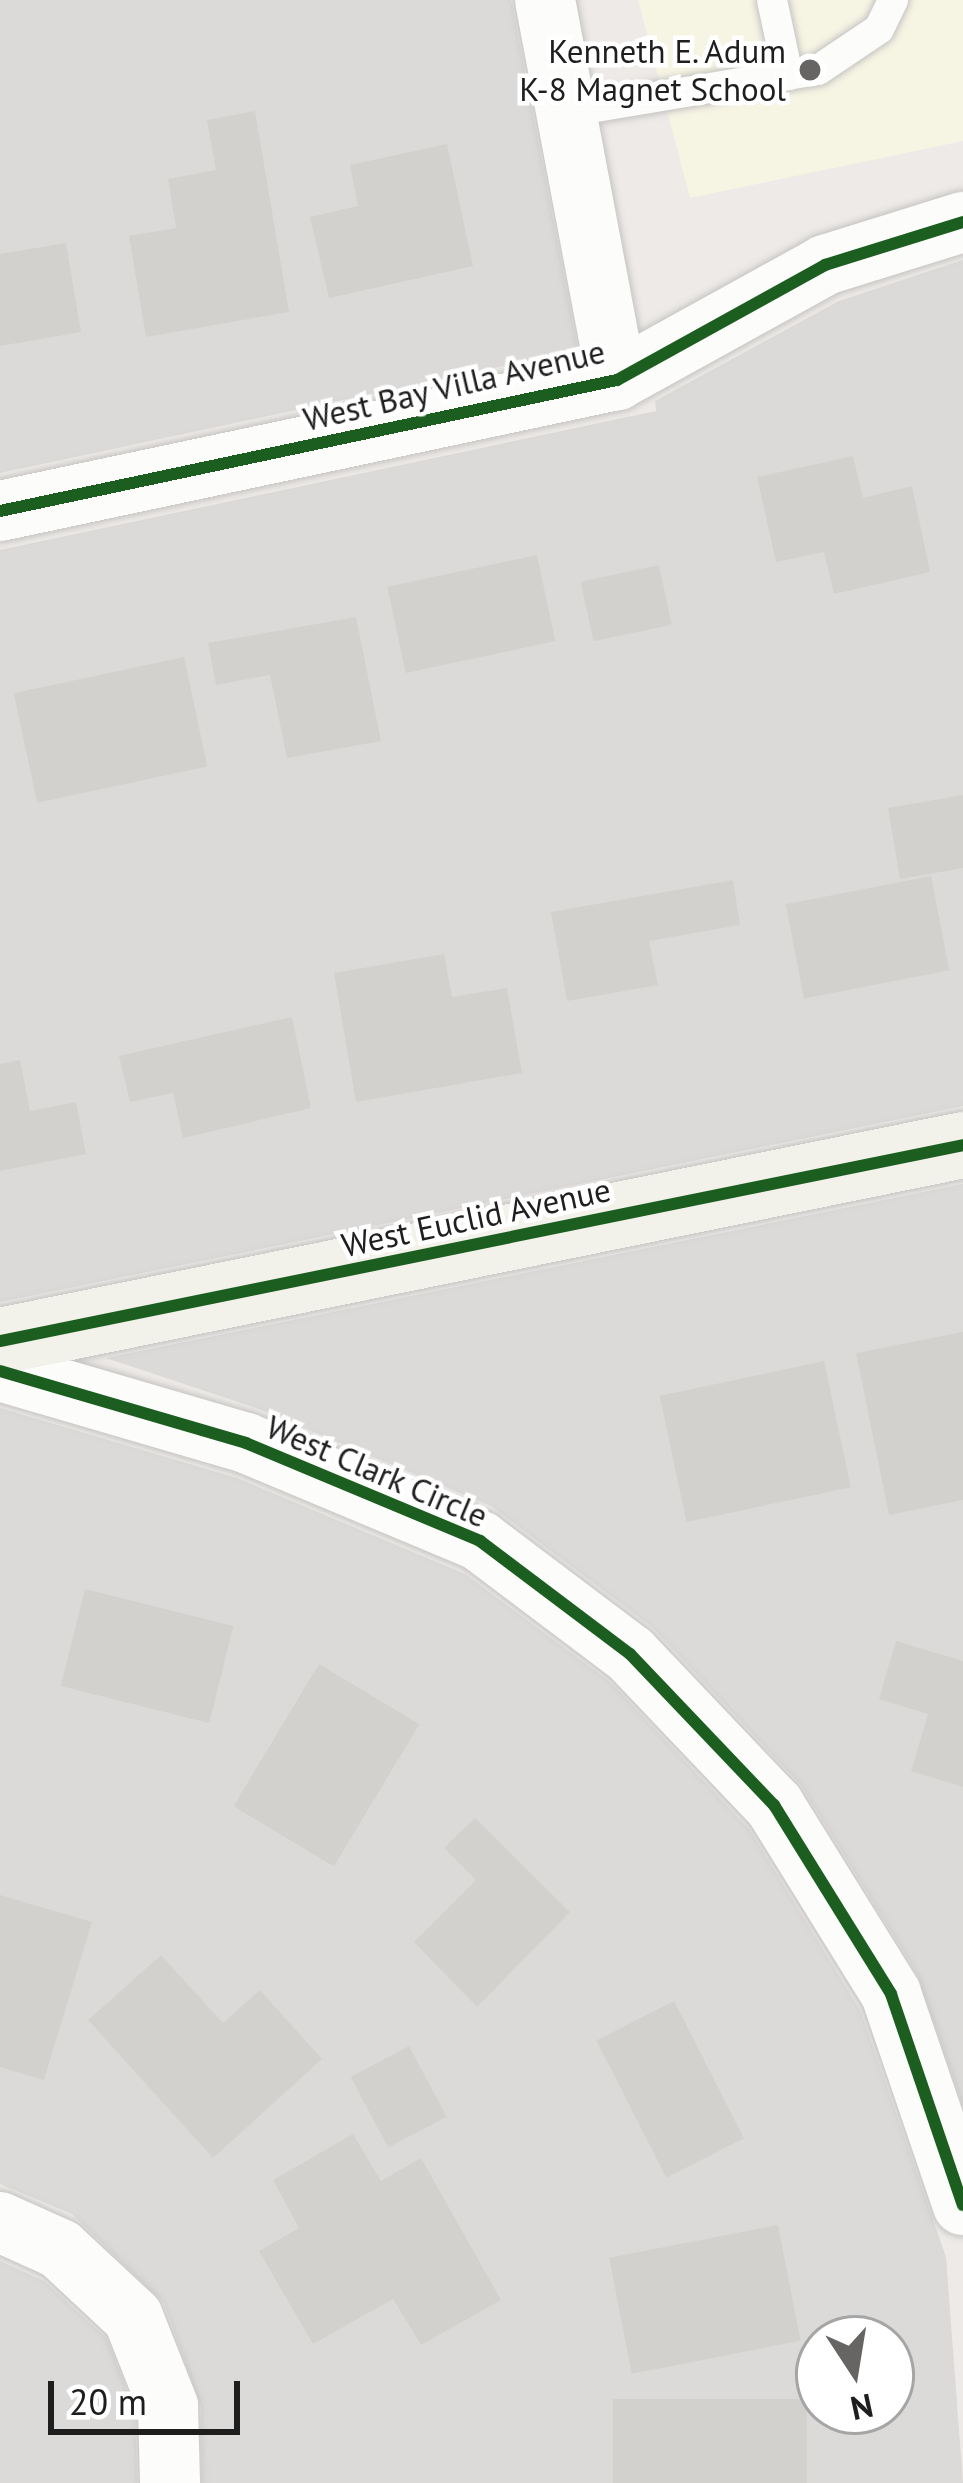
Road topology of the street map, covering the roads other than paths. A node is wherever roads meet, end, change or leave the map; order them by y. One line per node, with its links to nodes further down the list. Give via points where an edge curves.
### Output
1 (545, 0): 5 (street)
2 (772, 0): 4 (lane)
3 (892, 0): 4 (lane, via 879,29 818,70)
4 (788, 76): 5 (lane)
5 (566, 112): 7 (street)
6 (963, 222): 7 (street, West Bay Villa Avenue, via 825,266)
7 (617, 380): 8 (street, West Bay Villa Avenue)
8 (0, 511)
9 (963, 1145): 10 (street, West Euclid Avenue)
10 (0, 1340)
11 (0, 1370): 12 (street, West Clark Circle, via 246,1443 480,1541 630,1654 774,1804 891,1994)
12 (963, 2205)
13 (0, 2222): 14 (street, via 60,2249 133,2317 168,2406)
14 (170, 2483)

